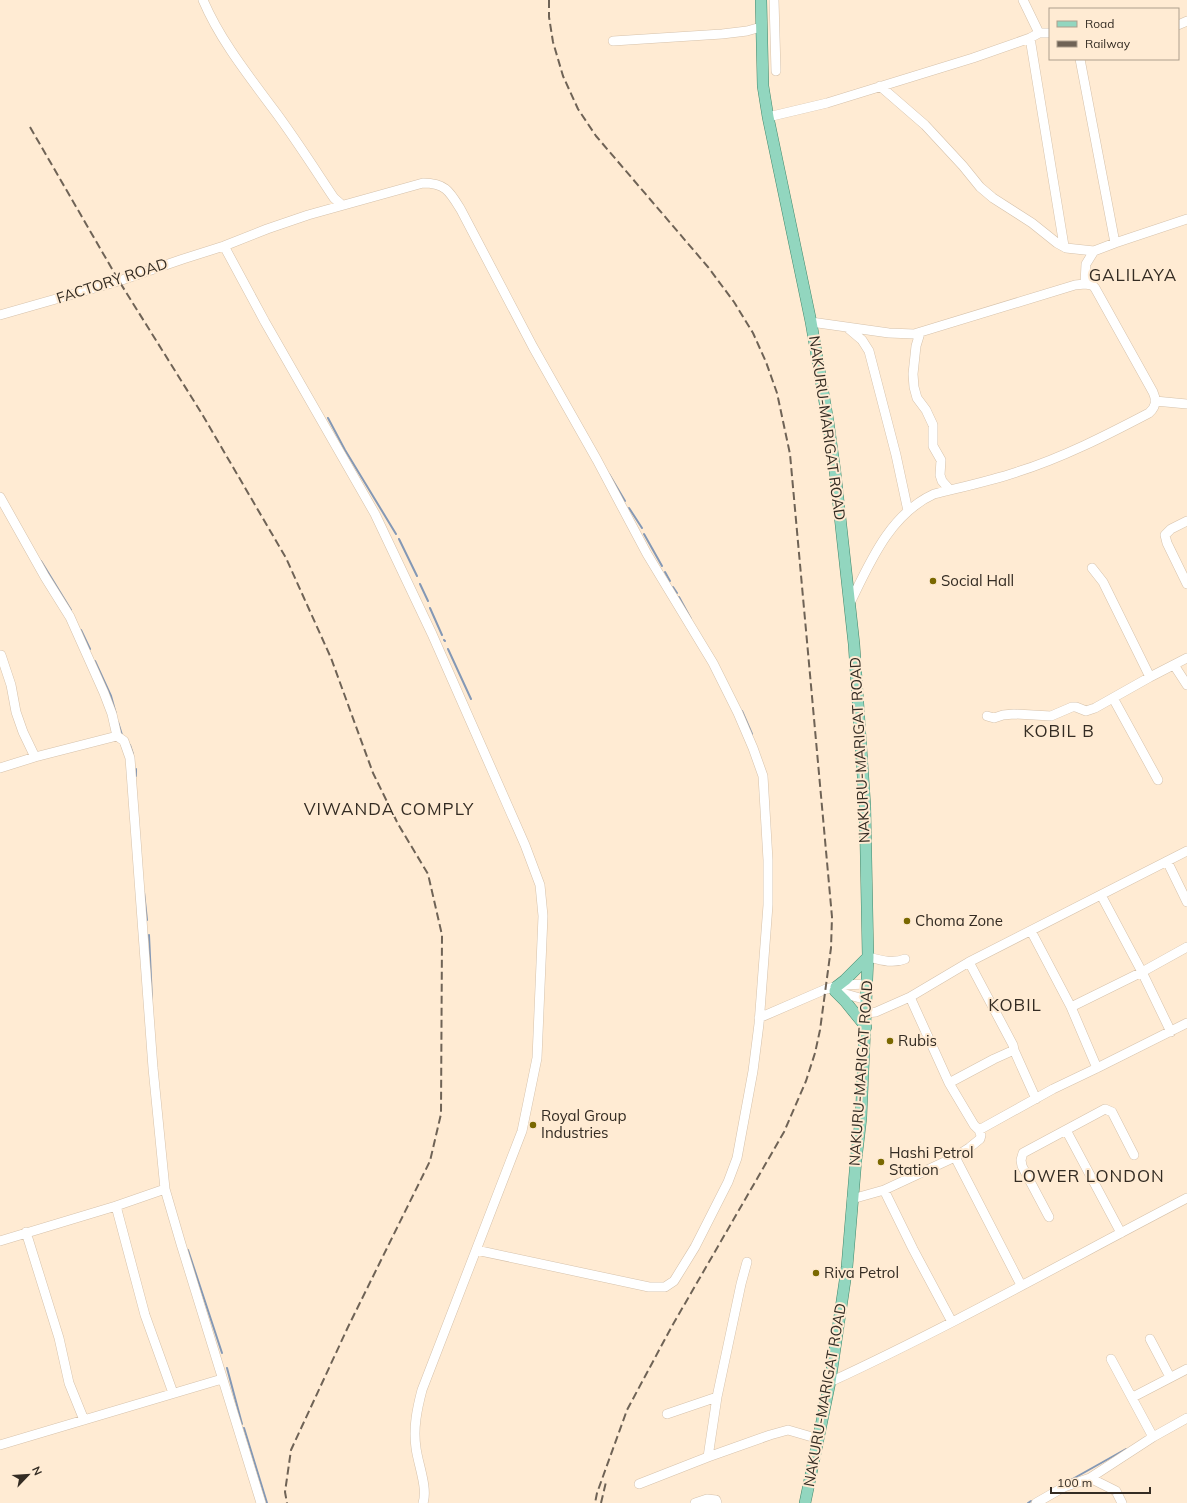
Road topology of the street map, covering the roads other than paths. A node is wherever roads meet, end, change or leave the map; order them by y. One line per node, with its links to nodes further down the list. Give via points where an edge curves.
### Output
1 (203, 0): 14 (street, via 232,52 334,198)
2 (761, 0): 5 (main road, NAKURU-MARIGAT ROAD)
3 (774, 0): 11 (street)
4 (1023, 0): 6 (street)
5 (761, 27): 9 (street, via 722,34); 13 (main road, NAKURU-MARIGAT ROAD, via 763,86)
6 (1039, 33): 7 (street); 8 (street)
7 (1049, 33)
8 (1030, 38): 12 (street); 18 (street)
9 (613, 41)
10 (1080, 60): 16 (street)
11 (776, 71)
12 (880, 86): 13 (street, via 827,103); 18 (street, via 925,125 985,191)
13 (768, 117): 22 (main road, NAKURU-MARIGAT ROAD)
14 (342, 205): 17 (street, FACTORY ROAD, via 267,228); 61 (street, FACTORY ROAD, via 423,183 435,183 452,195 647,554 713,663 738,713 763,776 769,891)
15 (1187, 219): 16 (street)
16 (1115, 243): 19 (street)
17 (224, 246): 21 (street, FACTORY ROAD, via 119,281); 82 (street, via 264,322 375,514 435,641 525,845 540,885 543,916 537,1058 522,1132)
18 (1064, 246): 19 (street)
19 (1094, 251): 20 (street, via 1086,264)
20 (1085, 284): 24 (street); 25 (street, via 1092,285 1098,293)
21 (0, 315)
22 (811, 322): 23 (street); 33 (main road, NAKURU-MARIGAT ROAD, via 835,471)
23 (847, 327): 24 (street, via 889,333); 29 (street, via 862,340 869,351)
24 (920, 333): 27 (street, via 912,374 914,387 917,398 934,428 933,446 941,460 940,474 942,481)
25 (1156, 401): 26 (street); 27 (street, via 1153,410 1112,433 1018,472)
26 (1187, 404)
27 (950, 490): 29 (street, via 925,498)
28 (0, 497): 41 (street, via 70,617 104,693)
29 (908, 511): 33 (street, via 882,542)
30 (1187, 521): 32 (street, via 1171,529 1166,535 1167,543)
31 (1092, 568): 37 (street, via 1103,582)
32 (1187, 584)
33 (850, 603): 51 (main road, NAKURU-MARIGAT ROAD, via 865,806)
34 (1, 655): 42 (street, via 11,685 16,712)
35 (1187, 658): 36 (street)
36 (1174, 665): 37 (street); 38 (street)
37 (1150, 677): 39 (street)
38 (1187, 685)
39 (1113, 698): 40 (street, via 1086,711 1072,707 1051,716); 44 (street)
40 (987, 716)
41 (117, 736): 42 (street); 73 (street, via 124,742 130,758 153,1068)
42 (35, 757): 43 (street)
43 (0, 768)
44 (1158, 780)
45 (1187, 850): 46 (street)
46 (1167, 861): 47 (street); 48 (street)
47 (1101, 895): 49 (street); 54 (street)
48 (1187, 902)
49 (1031, 931): 53 (street); 59 (street)
50 (1187, 947): 54 (street)
51 (868, 957): 52 (street, via 893,962); 55 (main road, NAKURU-MARIGAT ROAD); 56 (main road)
52 (905, 959)
53 (969, 962): 57 (street); 65 (street)
54 (1142, 972): 59 (street); 64 (street)
55 (867, 984): 56 (street, via 850,984); 58 (main road, NAKURU-MARIGAT ROAD)
56 (834, 989): 58 (street); 61 (street); 63 (main road)
57 (910, 997): 60 (street, via 876,1012); 67 (street)
58 (867, 1000): 60 (main road, NAKURU-MARIGAT ROAD)
59 (1071, 1007): 66 (street)
60 (866, 1013): 63 (main road, NAKURU-MARIGAT ROAD)
61 (759, 1018): 82 (street, FACTORY ROAD, via 753,1071 736,1158 728,1182 695,1247 672,1283 659,1288 636,1285)
62 (1187, 1023): 64 (street)
63 (866, 1027): 76 (main road, NAKURU-MARIGAT ROAD, via 861,1118)
64 (1171, 1032): 66 (street)
65 (1014, 1050): 67 (street); 68 (street)
66 (1097, 1068): 68 (street)
67 (949, 1083): 69 (street)
68 (1036, 1099): 69 (street)
69 (979, 1130): 72 (street, via 980,1139)
70 (1066, 1130): 71 (street, via 1101,1111 1109,1110); 78 (street, via 1023,1153 1021,1160); 80 (street)
71 (1134, 1155)
72 (955, 1157): 74 (street); 84 (street)
73 (165, 1189): 77 (street); 90 (street)
74 (884, 1190): 76 (street); 85 (street)
75 (1187, 1198): 80 (street)
76 (852, 1199): 91 (main road, NAKURU-MARIGAT ROAD, via 847,1267)
77 (116, 1206): 79 (street); 92 (street, via 145,1315)
78 (1048, 1217)
79 (26, 1232): 81 (street); 97 (street, via 59,1338 70,1383)
80 (1121, 1233): 84 (street)
81 (0, 1241)
82 (476, 1250): 105 (street, via 417,1407 416,1447 424,1491)
83 (747, 1262): 94 (street)
84 (1021, 1285): 85 (street)
85 (952, 1322): 91 (street)
86 (1150, 1339): 89 (street)
87 (1111, 1359): 93 (street)
88 (1187, 1369): 89 (street)
89 (1170, 1377): 93 (street)
90 (222, 1379): 92 (street); 104 (street)
91 (830, 1382): 99 (main road, NAKURU-MARIGAT ROAD)
92 (173, 1393): 97 (street)
93 (1133, 1396): 98 (street)
94 (717, 1397): 95 (street); 101 (street)
95 (666, 1414)
96 (1187, 1418): 98 (street)
97 (84, 1420): 100 (street)
98 (1153, 1437): 102 (street)
99 (818, 1439): 101 (street, via 788,1430); 108 (main road, NAKURU-MARIGAT ROAD)
100 (0, 1445)
101 (708, 1457): 103 (street)
102 (1090, 1478): 109 (street); 110 (street, via 1116,1491)
103 (639, 1484)
104 (261, 1503)
105 (423, 1503)
106 (695, 1503): 107 (street, via 710,1498)
107 (717, 1503)
108 (805, 1503)
109 (1036, 1503)
110 (1122, 1503)

